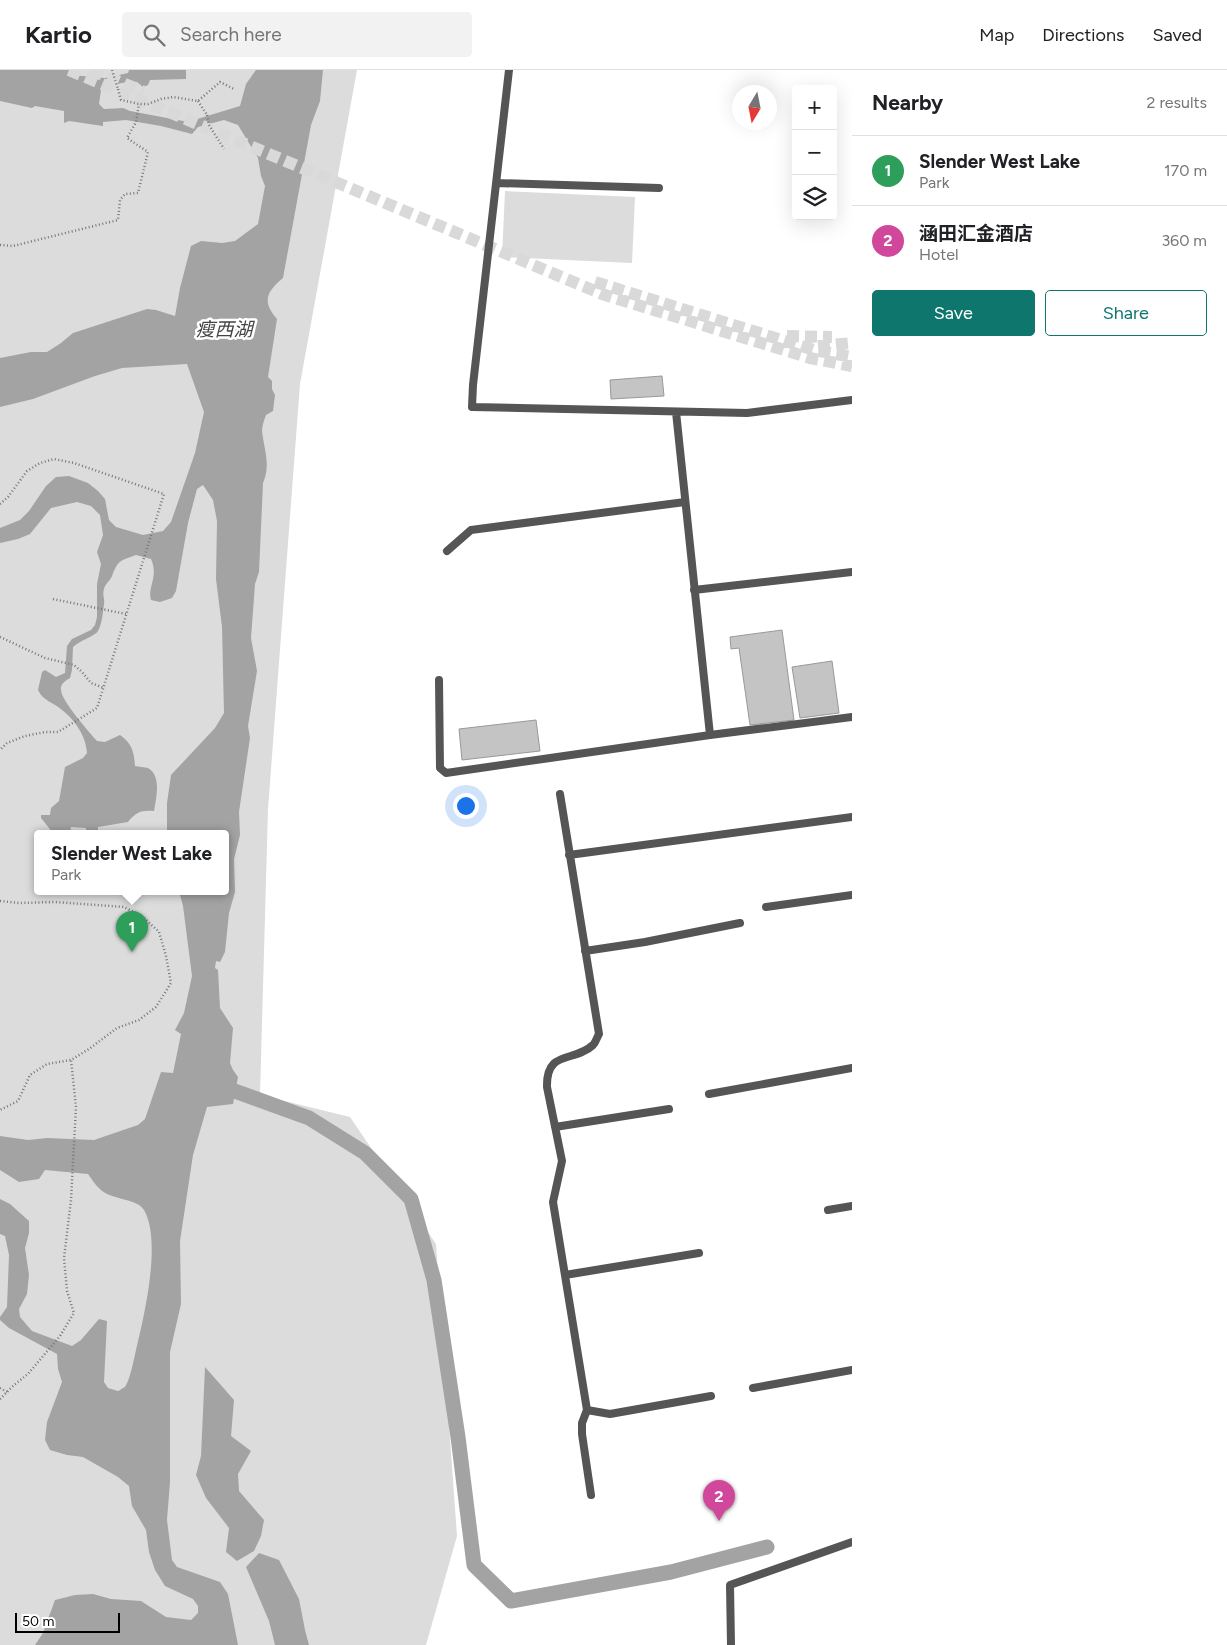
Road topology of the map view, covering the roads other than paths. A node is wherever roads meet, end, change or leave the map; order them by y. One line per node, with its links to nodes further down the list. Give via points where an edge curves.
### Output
1 (509, 70): 2 (lane)
2 (496, 183): 3 (lane); 5 (lane, via 472,407)
3 (659, 188)
4 (852, 400): 5 (lane, via 747,414)
5 (676, 412): 6 (lane)
6 (685, 502): 7 (lane, via 471,530); 9 (lane)
7 (447, 551)
8 (852, 572): 9 (lane)
9 (694, 590): 12 (lane)
10 (439, 680): 12 (lane, via 440,768 446,773)
11 (852, 717): 12 (lane)
12 (710, 735)
13 (560, 794): 15 (lane)
14 (852, 817): 15 (lane)
15 (569, 855): 19 (lane)
16 (852, 895): 17 (lane)
17 (766, 907)
18 (740, 923): 19 (lane)
19 (585, 951): 23 (lane, via 599,1034 594,1044 551,1066 547,1087)
20 (852, 1068): 21 (lane)
21 (709, 1094)
22 (668, 1109): 23 (lane)
23 (555, 1127): 27 (lane, via 562,1161 553,1202)
24 (852, 1206): 25 (lane)
25 (828, 1210)
26 (700, 1253): 27 (lane)
27 (565, 1274): 31 (lane)
28 (852, 1370): 29 (lane)
29 (753, 1388)
30 (710, 1396): 31 (lane, via 610,1414)
31 (587, 1410): 32 (lane, via 582,1434)
32 (591, 1495)
33 (852, 1542): 34 (lane, via 730,1585)
34 (731, 1645)

